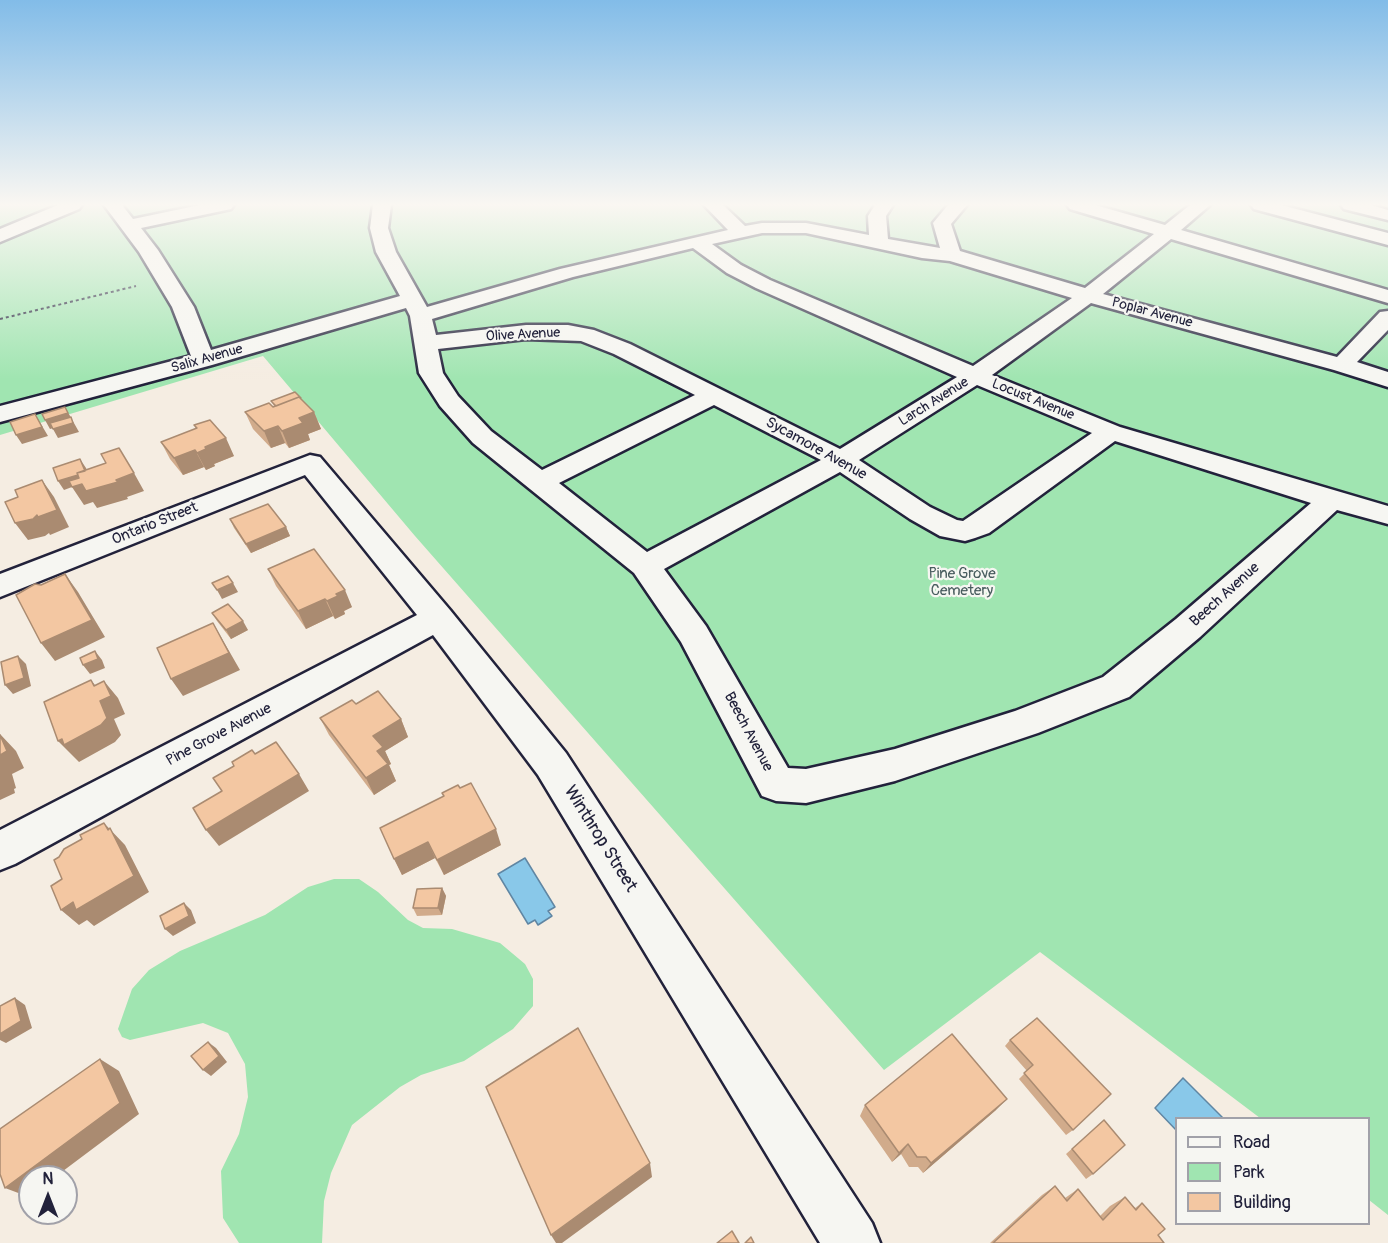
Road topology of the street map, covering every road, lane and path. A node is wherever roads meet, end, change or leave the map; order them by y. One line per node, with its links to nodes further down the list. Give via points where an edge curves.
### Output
1 (155, 263): 8 (street)
2 (392, 263): 13 (street, Beech Avenue)
3 (609, 263): 13 (street, Poplar Avenue)
4 (726, 263): 16 (street, Locust Avenue, via 763,284)
5 (979, 263): 9 (street, Poplar Avenue)
6 (1130, 263): 9 (street, Larch Avenue)
7 (1273, 263): 10 (street)
8 (166, 280): 12 (path); 14 (street, via 187,315)
9 (1088, 296): 15 (street, Poplar Avenue); 16 (street, Larch Avenue)
10 (1388, 297)
11 (1388, 317): 15 (street)
12 (0, 319)
13 (420, 320): 14 (street, Salix Avenue); 18 (street, Olive Avenue, via 586,335); 23 (street, Beech Avenue, via 431,373 449,401 482,437)
14 (204, 360): 19 (street, Salix Avenue)
15 (1342, 365): 17 (street, Poplar Avenue)
16 (975, 376): 20 (street, Locust Avenue); 21 (street, Larch Avenue)
17 (1388, 380)
18 (714, 394): 21 (street, Sycamore Avenue); 23 (street)
19 (0, 414)
20 (1111, 432): 21 (street, Sycamore Avenue, via 978,526 965,531 950,529 920,513); 24 (street, Locust Avenue)
21 (841, 460): 26 (street, Larch Avenue)
22 (310, 463): 27 (street, Ontario Street); 28 (street, Winthrop Street)
23 (538, 483): 26 (street, Beech Avenue)
24 (1332, 500): 25 (street, Locust Avenue); 26 (street, Beech Avenue, via 1116,687 1025,723 906,761 806,786 776,784 694,635)
25 (1388, 515)
26 (645, 566)
27 (0, 586)
28 (438, 618): 29 (street, Pine Grove Avenue); 30 (street, Winthrop Street, via 528,730 580,805)
29 (0, 851)
30 (852, 1243)

